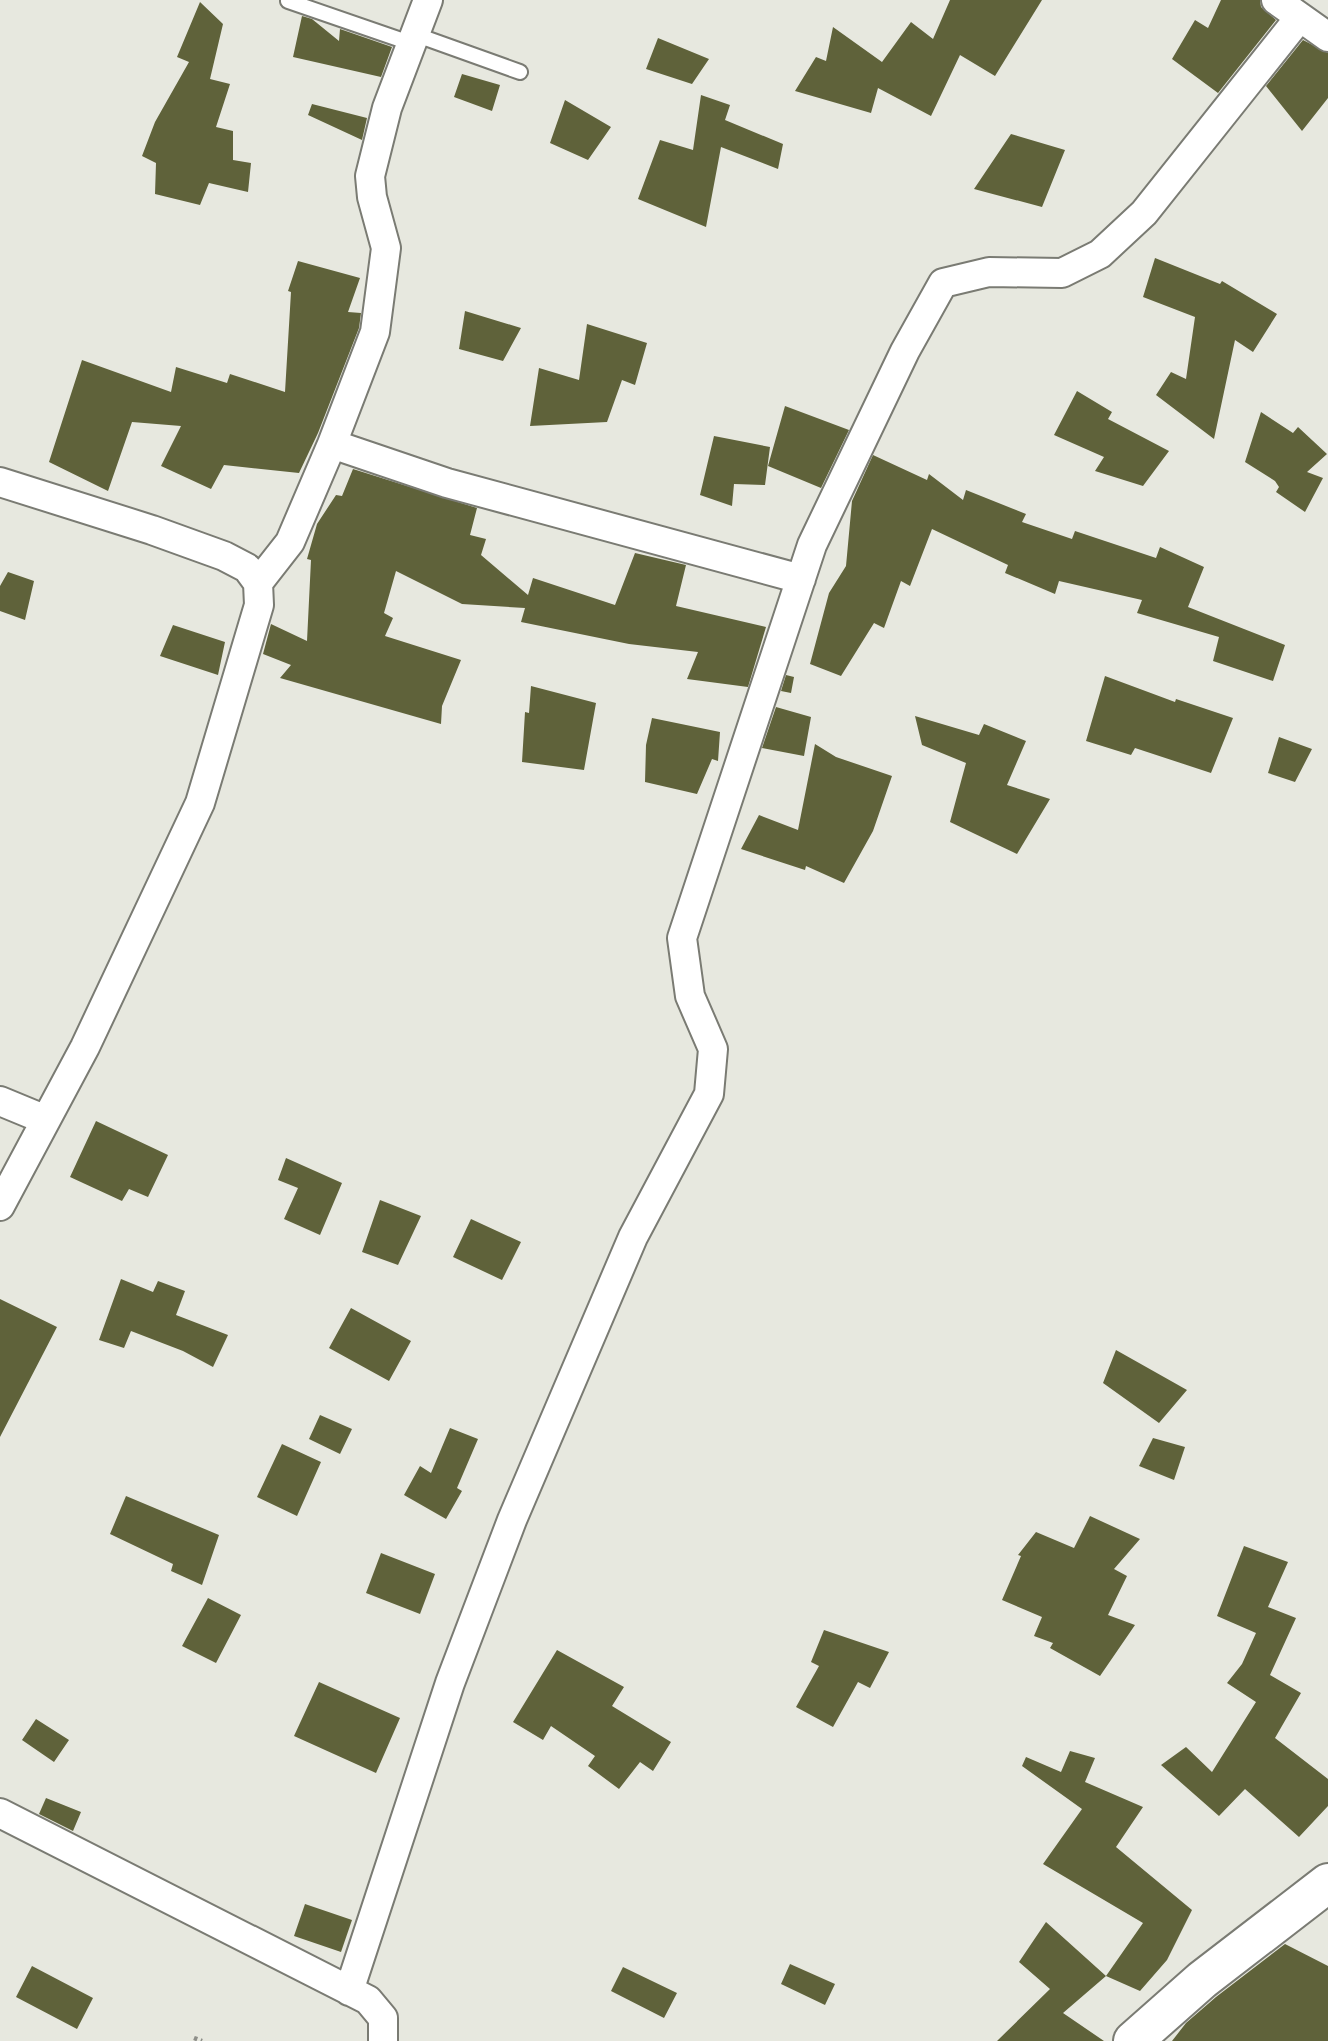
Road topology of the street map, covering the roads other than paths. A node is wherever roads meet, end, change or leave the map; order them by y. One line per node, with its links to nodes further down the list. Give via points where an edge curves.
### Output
1 (428, 0): 6 (street)
2 (1276, 0): 4 (street)
3 (288, 1): 6 (lane)
4 (1300, 17): 5 (street); 10 (street, via 1144,213 1100,254 1062,273 989,272 943,284 905,351 812,545)
5 (1328, 37)
6 (412, 38): 7 (lane); 8 (street, via 387,108 370,176 386,248 374,332)
7 (520, 72)
8 (332, 444): 10 (street, via 447,483); 11 (street, via 290,542)
9 (0, 482): 11 (street, via 225,556 247,568)
10 (801, 579): 17 (street, via 682,938 690,996 713,1049 709,1094 633,1237 517,1508 450,1683)
11 (258, 583): 13 (street, via 259,605 200,803)
12 (0, 1101): 13 (street)
13 (46, 1121): 14 (street)
14 (0, 1206)
15 (0, 1814): 17 (street)
16 (1327, 1886): 19 (main road, via 1202,1980)
17 (349, 1991): 18 (street, via 378,2008)
18 (383, 2041)
19 (1133, 2041)

